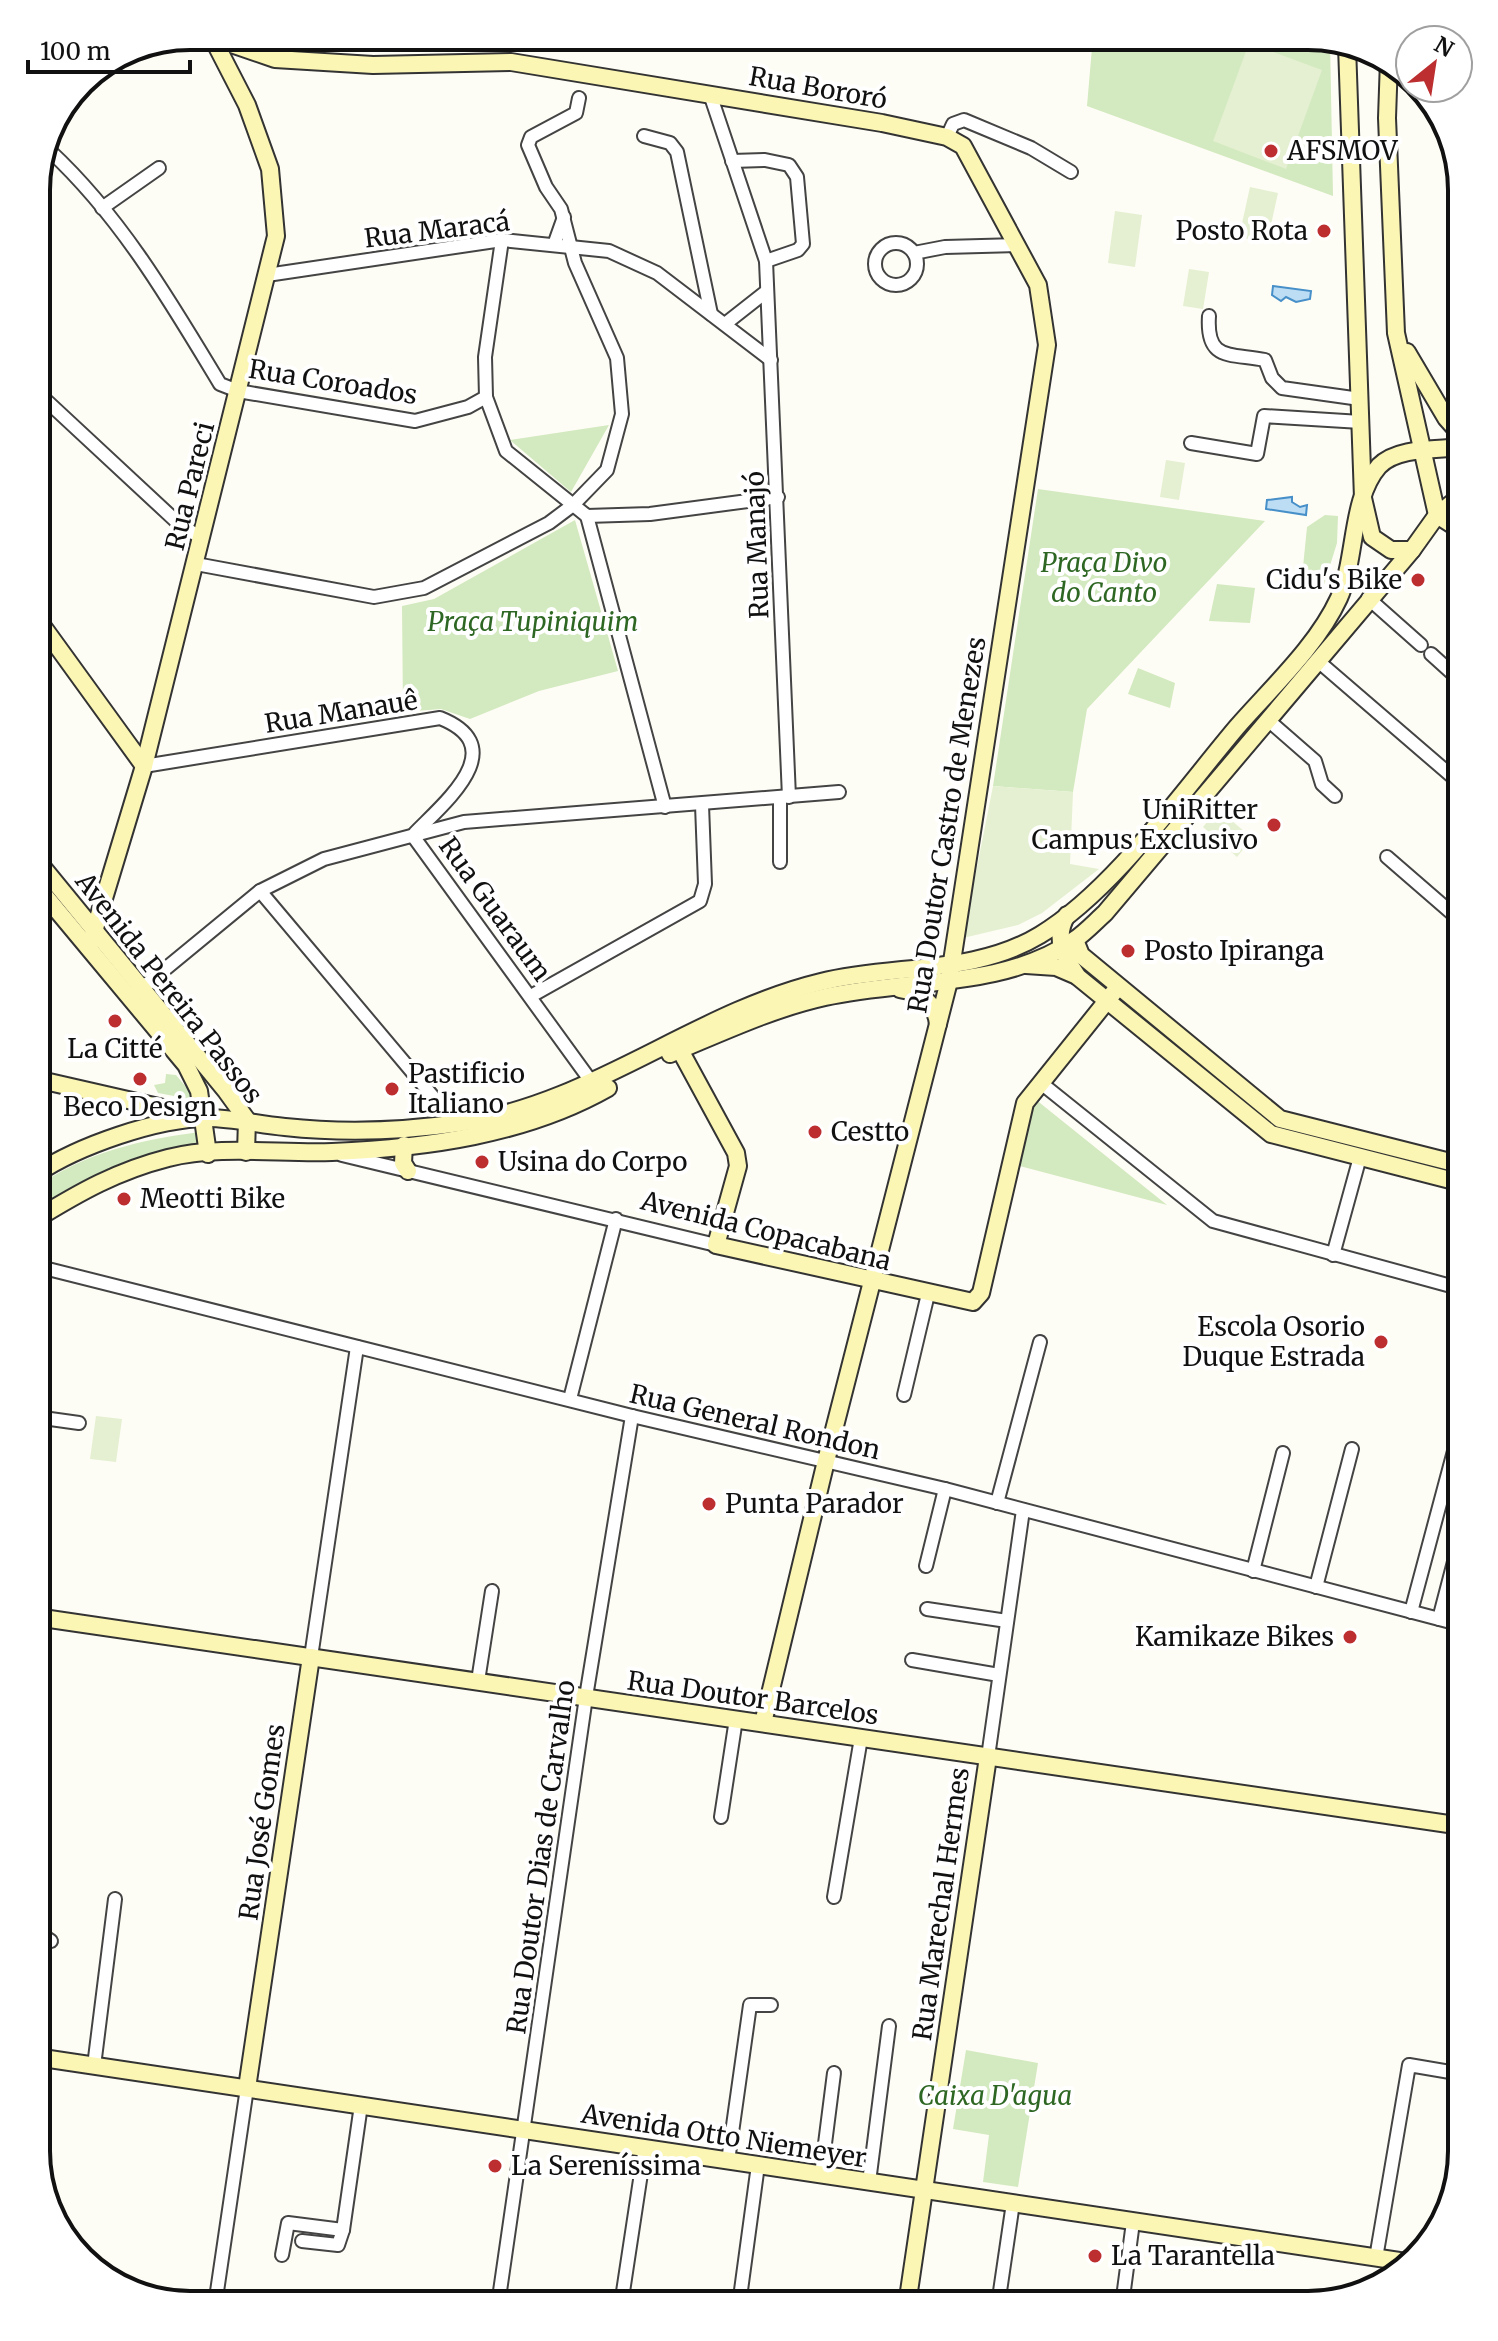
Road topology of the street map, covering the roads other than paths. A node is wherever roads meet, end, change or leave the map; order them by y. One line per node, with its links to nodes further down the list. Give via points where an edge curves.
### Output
1 (217, 50): 21 (street, Rua Pareci, via 247,105 270,169 276,236)
2 (247, 50): 5 (street, Rua Bororó, via 275,59 373,65 511,62)
3 (1347, 56): 30 (street)
4 (1388, 76): 26 (street)
5 (710, 94): 8 (street, Rua Bororó); 10 (street, Rua Manajó)
6 (579, 98): 14 (street, via 576,113 531,137 528,145)
7 (644, 136): 23 (street, via 670,143 677,152)
8 (947, 137): 12 (street, via 953,124 964,120 1031,148); 17 (street, Rua Doutor Castro de Menezes, via 963,146)
9 (55, 156): 13 (street, Rua Coroados)
10 (732, 161): 20 (street, Rua Manajó); 20 (street, via 789,165 797,177 803,244)
11 (159, 168): 13 (street)
12 (1071, 172)
13 (102, 208): 28 (street, Rua Coroados, via 151,269 220,384)
14 (564, 217): 16 (street); 18 (street)
15 (502, 240): 16 (street, Rua Maracá); 21 (street, Rua Maracá); 29 (street, via 485,357)
16 (554, 245): 18 (street, Rua Maracá)
17 (1018, 245): 19 (street); 69 (street, Rua Doutor Castro de Menezes, via 1038,285 1047,345)
18 (572, 247): 23 (street, Rua Maracá, via 609,251 657,273); 39 (street, via 617,358 622,414 607,470)
19 (914, 253)
20 (766, 261): 22 (street, Rua Manajó)
21 (267, 275): 28 (street, Rua Pareci)
22 (767, 291): 25 (street); 27 (street, Rua Manajó)
23 (711, 314): 25 (street, Rua Maracá)
24 (1209, 316): 30 (street, via 1211,346 1265,360 1282,388)
25 (725, 324): 27 (street, Rua Maracá)
26 (1396, 333): 32 (street); 36 (street)
27 (771, 360): 37 (street, Rua Manajó)
28 (238, 391): 29 (street, Rua Coroados, via 415,421); 44 (street, Rua Pareci)
29 (486, 397): 39 (street, via 506,451)
30 (1360, 399): 33 (street)
31 (50, 404): 44 (street, via 178,523)
32 (1448, 420)
33 (1361, 422): 34 (street, via 1264,416 1257,454); 38 (street)
34 (1191, 443)
35 (1448, 449): 36 (street)
36 (1424, 452): 38 (street, via 1388,458 1376,469); 41 (street)
37 (778, 497): 42 (street, via 650,514); 56 (street, Rua Manajó)
38 (1363, 498): 45 (street, via 1372,537 1391,550); 66 (street, via 1352,562 1330,614 1307,647 1148,832)
39 (573, 505): 42 (street); 46 (street, via 549,523 424,588 374,597)
40 (1448, 506): 41 (street)
41 (1437, 515): 43 (street); 45 (street)
42 (587, 516): 58 (street)
43 (1448, 522)
44 (201, 538): 46 (street, Rua Pareci)
45 (1412, 550): 47 (street)
46 (196, 564): 52 (street, Rua Pareci)
47 (1368, 598): 49 (street); 50 (street)
48 (50, 636): 52 (street)
49 (1318, 661): 51 (street); 53 (street)
50 (1448, 669)
51 (1268, 720): 55 (street, via 1315,761 1322,784); 68 (street, via 1105,913)
52 (144, 766): 59 (street, Rua Manauê, via 440,718 467,736 471,771); 67 (street, Rua Pareci)
53 (1448, 773)
54 (839, 792): 56 (street)
55 (1335, 796)
56 (784, 797): 57 (street); 61 (street, Rua Manajó)
57 (702, 805): 58 (street); 78 (street, via 705,884 700,901)
58 (665, 807): 59 (street, via 464,822)
59 (413, 836): 63 (street, Rua Guaraum, via 324,859); 78 (street, Rua Guaraum)
60 (1387, 857): 65 (street)
61 (780, 862)
62 (50, 876): 67 (street, Avenida Pereira Passos)
63 (260, 891): 77 (street, Rua Guaraum); 90 (street)
64 (50, 902): 70 (street, Avenida Pereira Passos)
65 (1448, 910)
66 (1069, 913): 68 (street, via 1060,931); 71 (street, via 1041,934)
67 (95, 932): 70 (street, Rua Pareci); 77 (street, Avenida Pereira Passos)
68 (1068, 944): 72 (street); 74 (street); 75 (street)
69 (956, 945): 71 (street, via 967,956); 73 (street, Rua Doutor Castro de Menezes)
70 (89, 948): 77 (street, Avenida Pereira Passos)
71 (989, 958): 73 (street)
72 (1019, 965): 73 (street); 74 (street, via 1056,967)
73 (951, 973): 76 (street); 80 (street, Rua Doutor Castro de Menezes); 81 (street, via 820,983 751,1003)
74 (1078, 977): 79 (street)
75 (1118, 987): 79 (street); 99 (street, via 1280,1119)
76 (890, 988): 80 (street, via 926,1000); 82 (street, via 782,1009)
77 (136, 993): 83 (street, Avenida Pereira Passos)
78 (531, 996): 86 (street, Rua Guaraum)
79 (1108, 1001): 85 (street); 98 (street, via 1271,1134)
80 (938, 1026): 108 (street, Rua Doutor Castro de Menezes)
81 (697, 1029): 82 (street); 86 (street)
82 (680, 1050): 93 (street, via 598,1094 512,1128); 105 (street, via 736,1153 738,1166)
83 (191, 1061): 88 (street, Avenida Pereira Passos); 89 (street, Avenida Pereira Passos)
84 (50, 1082): 87 (street)
85 (1041, 1083): 106 (street, via 1213,1221); 110 (street, Avenida Copacabana, via 1025,1103 981,1293 973,1302)
86 (593, 1084): 90 (street, via 516,1113)
87 (122, 1099): 88 (street); 92 (street, via 133,1109)
88 (203, 1118): 89 (street); 92 (street); 97 (street, Avenida Pereira Passos)
89 (247, 1120): 91 (street); 95 (street, Avenida Pereira Passos)
90 (456, 1124): 91 (street)
91 (349, 1129): 94 (street, Avenida Copacabana)
92 (130, 1132): 100 (street)
93 (404, 1145): 94 (street); 101 (street, via 401,1153)
94 (373, 1149): 96 (street); 101 (street, Avenida Copacabana)
95 (246, 1152): 96 (street); 97 (street)
96 (331, 1152): 101 (street, Avenida Copacabana)
97 (208, 1154): 103 (street, via 170,1157 94,1182)
98 (1360, 1157): 102 (street); 106 (street)
99 (1448, 1161)
100 (50, 1165)
101 (408, 1171): 104 (street, Avenida Copacabana)
102 (1448, 1179)
103 (50, 1210)
104 (616, 1219): 105 (street, Avenida Copacabana); 114 (street)
105 (716, 1245): 108 (street, Avenida Copacabana)
106 (1333, 1255): 109 (street)
107 (50, 1270): 112 (street, Rua General Rondon)
108 (872, 1281): 110 (street, Avenida Copacabana); 120 (street, Rua Doutor Castro de Menezes)
109 (1448, 1285)
110 (928, 1294): 113 (street)
111 (1040, 1342): 123 (street)
112 (357, 1347): 114 (street, Rua General Rondon); 136 (street, Rua José Gomes)
113 (904, 1395)
114 (570, 1399): 115 (street, Rua General Rondon)
115 (632, 1416): 120 (street, Rua General Rondon); 140 (street, Rua Doutor Dias de Carvalho)
116 (50, 1419): 117 (street)
117 (79, 1423)
118 (1352, 1449): 128 (street)
119 (1283, 1453): 126 (street)
120 (826, 1461): 122 (street, Rua General Rondon); 142 (street, Rua Doutor Castro de Menezes)
121 (1448, 1482): 131 (street)
122 (945, 1489): 123 (street, Rua General Rondon); 125 (street)
123 (997, 1503): 124 (street, Rua General Rondon)
124 (1023, 1510): 126 (street, Rua General Rondon); 134 (street, Rua Marechal Hermes)
125 (926, 1566)
126 (1253, 1571): 128 (street, Rua General Rondon)
127 (1448, 1585): 133 (street)
128 (1316, 1587): 131 (street, Rua General Rondon)
129 (492, 1591): 139 (street)
130 (927, 1609): 134 (street)
131 (1411, 1612): 133 (street, Rua General Rondon)
132 (50, 1619): 136 (street, Rua Doutor Barcelos)
133 (1439, 1619): 135 (street, Rua General Rondon)
134 (1007, 1621): 138 (street, Rua Marechal Hermes)
135 (1448, 1621)
136 (311, 1657): 139 (street, Rua Doutor Barcelos); 155 (street, Rua José Gomes)
137 (912, 1660): 138 (street)
138 (999, 1675): 144 (street, Rua Marechal Hermes)
139 (478, 1681): 140 (street, Rua Doutor Barcelos)
140 (586, 1697): 141 (street, Rua Doutor Barcelos); 157 (street, Rua Doutor Dias de Carvalho)
141 (736, 1719): 142 (street, Rua Doutor Barcelos); 145 (street)
142 (763, 1723): 143 (street, Rua Doutor Barcelos)
143 (861, 1738): 144 (street, Rua Doutor Barcelos); 147 (street)
144 (988, 1757): 146 (street, Rua Doutor Barcelos); 163 (street, Rua Marechal Hermes)
145 (721, 1817)
146 (1448, 1824)
147 (834, 1897)
148 (115, 1899): 152 (street)
149 (771, 2005): 159 (street, via 750,2005)
150 (889, 2026): 162 (street)
151 (50, 2059): 152 (street, Avenida Otto Niemeyer)
152 (94, 2066): 155 (street, Avenida Otto Niemeyer)
153 (1448, 2072): 169 (street, via 1409,2065)
154 (834, 2073): 161 (street)
155 (247, 2088): 156 (street, Avenida Otto Niemeyer); 171 (street, Rua José Gomes)
156 (365, 2106): 157 (street, Avenida Otto Niemeyer); 166 (street)
157 (524, 2130): 158 (street, Avenida Otto Niemeyer); 172 (street, Rua Doutor Dias de Carvalho)
158 (645, 2147): 159 (street, Avenida Otto Niemeyer); 173 (street)
159 (728, 2161): 160 (street, Avenida Otto Niemeyer)
160 (758, 2165): 161 (street, Avenida Otto Niemeyer); 174 (street)
161 (821, 2175): 162 (street, Avenida Otto Niemeyer)
162 (869, 2182): 163 (street, Avenida Otto Niemeyer)
163 (923, 2190): 164 (street, Avenida Otto Niemeyer); 175 (street, Rua Marechal Hermes)
164 (1013, 2203): 165 (street, Avenida Otto Niemeyer); 176 (street)
165 (1133, 2222): 169 (street, Avenida Otto Niemeyer); 177 (street)
166 (346, 2230): 167 (street, via 338,2245); 168 (street, via 288,2223)
167 (302, 2241)
168 (282, 2255)
169 (1376, 2258): 170 (street, Avenida Otto Niemeyer)
170 (1394, 2260)
171 (217, 2291)
172 (500, 2291)
173 (623, 2291)
174 (741, 2291)
175 (909, 2291)
176 (1000, 2291)
177 (1124, 2291)

